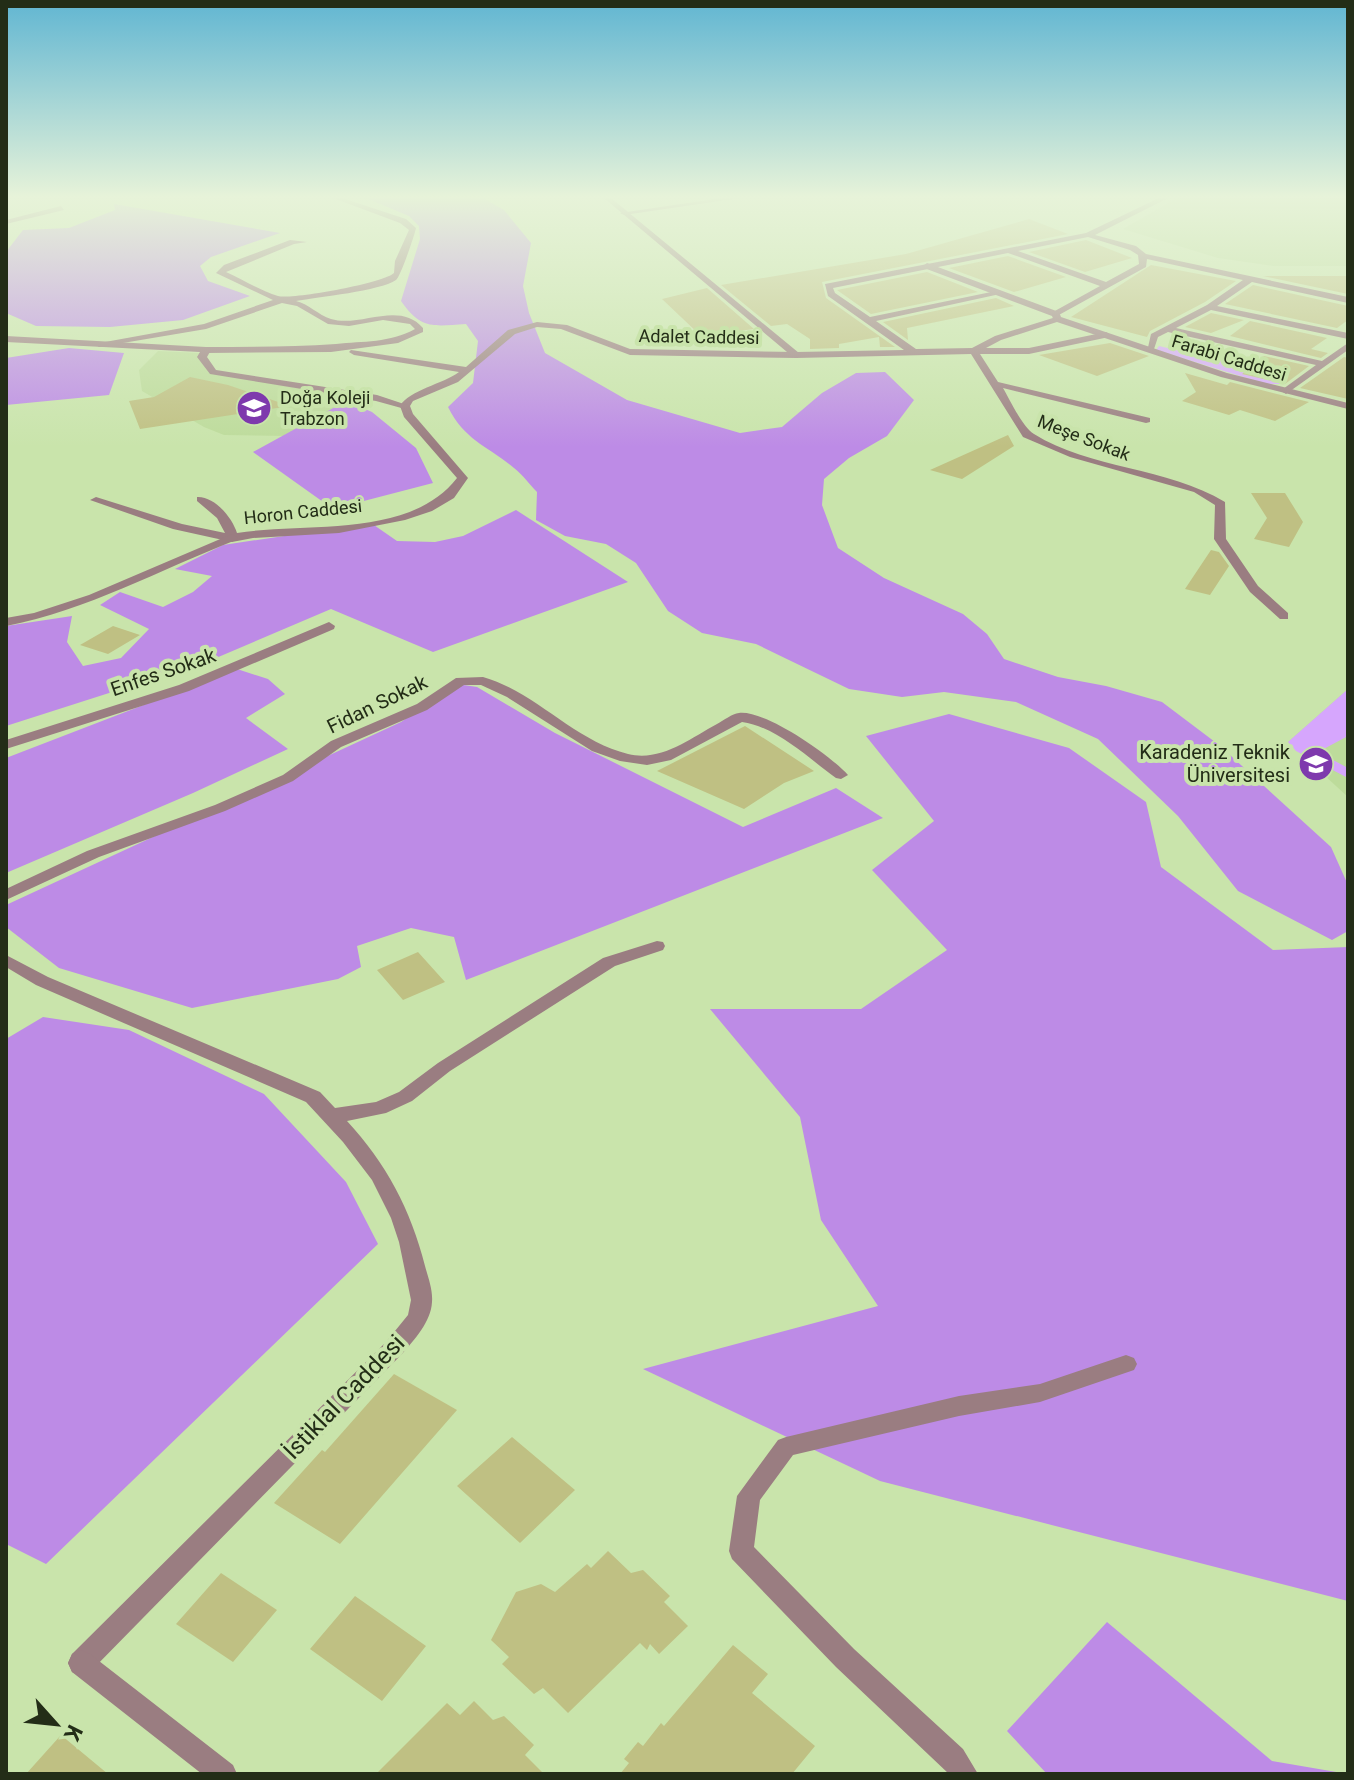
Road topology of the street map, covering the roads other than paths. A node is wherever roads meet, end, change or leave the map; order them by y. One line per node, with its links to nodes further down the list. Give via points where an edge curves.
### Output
1 (234, 281): 12 (street)
2 (385, 281): 12 (street)
3 (706, 281): 28 (street)
4 (852, 281): 16 (street, via 828,286 831,294)
5 (964, 281): 11 (street, Farabi Caddesi)
6 (1095, 281): 10 (street)
7 (1117, 281): 10 (street, Adalet Caddesi)
8 (1247, 281): 14 (street)
9 (1260, 281): 13 (street)
10 (1109, 286): 15 (street, Adalet Caddesi)
11 (996, 294): 15 (street, Farabi Caddesi); 16 (street)
12 (282, 300): 21 (street, via 206,326); 23 (street, via 338,323 383,317 413,322 420,330 383,343)
13 (1348, 300)
14 (1210, 307): 17 (street); 19 (street)
15 (1057, 316): 18 (street, Farabi Caddesi); 27 (street, Adalet Caddesi)
16 (869, 320): 26 (street)
17 (1166, 329): 25 (street, via 1154,336); 29 (street)
18 (1106, 335): 25 (street, Farabi Caddesi); 27 (street, via 1029,351)
19 (1348, 336)
20 (6, 339): 21 (street)
21 (99, 344): 24 (street)
22 (1348, 346): 29 (street)
23 (322, 348): 24 (street); 30 (street)
24 (206, 350): 33 (street, via 202,357 213,372)
25 (1150, 350): 32 (street, Farabi Caddesi)
26 (912, 351): 27 (street, Adalet Caddesi); 28 (street, Adalet Caddesi)
27 (974, 351): 31 (street, Meşe Sokak)
28 (796, 355): 30 (street, Adalet Caddesi, via 630,352 558,326 532,324 509,332)
29 (1324, 364): 32 (street)
30 (467, 370): 33 (street, Adalet Caddesi, via 409,399)
31 (992, 383): 35 (street); 39 (street, Meşe Sokak, via 1027,435 1074,455 1198,490 1221,504 1220,539 1254,589)
32 (1286, 391): 34 (street, Farabi Caddesi)
33 (405, 406): 38 (street, Horon Caddesi, via 463,478 441,503 388,520)
34 (1348, 406)
35 (1146, 420)
36 (201, 499): 38 (street, via 227,520)
37 (96, 500): 38 (street)
38 (232, 538): 40 (street, Horon Caddesi, via 80,605)
39 (1284, 616)
40 (6, 622)
41 (329, 626): 42 (street, Enfes Sokak, via 184,688)
42 (6, 745)
43 (841, 775): 44 (street, Fidan Sokak, via 758,720 740,717 666,757 625,758 597,748 498,687 461,681 422,707 336,744 288,778 93,854)
44 (6, 895)
45 (657, 946): 47 (street, via 609,962 392,1104 367,1113)
46 (6, 960): 47 (street, İstiklal Caddesi, via 42,981 313,1097)
47 (331, 1115): 49 (street, İstiklal Caddesi, via 387,1184 411,1249 422,1302 411,1329 81,1663)
48 (1126, 1364): 50 (street, via 1040,1393 959,1406 786,1447 749,1496 741,1551)
49 (224, 1774)
50 (965, 1774)

